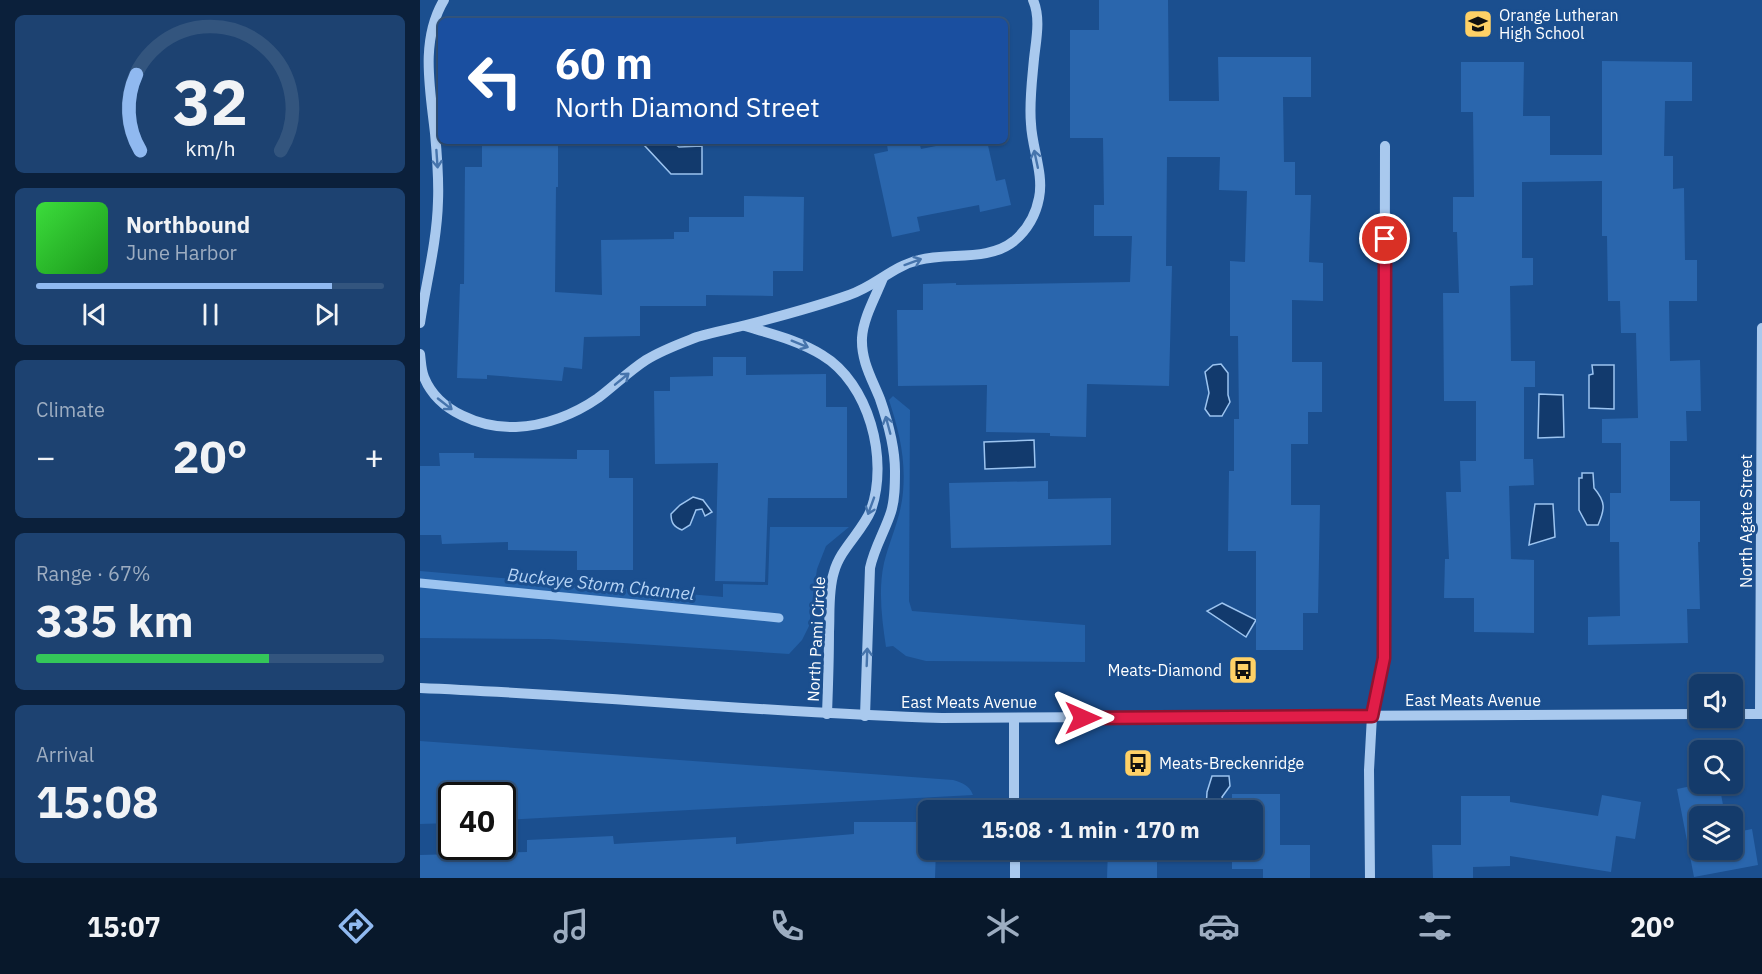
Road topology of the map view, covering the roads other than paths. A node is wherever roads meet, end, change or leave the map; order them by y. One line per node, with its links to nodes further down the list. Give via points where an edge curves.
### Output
1 (444, 0): 5 (street, one-way to 5, via 426,46 438,202)
2 (1033, 0): 4 (street, one-way to 2, via 921,259 999,249 1013,242 1028,226 1040,195 1030,106 1038,16)
3 (1385, 146): 16 (street, via 1384,658)
4 (883, 278): 6 (street, via 853,294); 15 (street, one-way to 4, via 870,568 891,512 896,469 888,421 863,356 864,326)
5 (420, 323)
6 (744, 325): 8 (street, one-way to 6, via 429,387 447,406 474,422 520,427 572,413 663,350); 11 (street, North Pami Circle, one-way to 11, via 803,345 837,366 863,402 874,434 874,499 870,513 838,560 831,586)
7 (1762, 328): 9 (street, North Agate Street)
8 (420, 354)
9 (1762, 511): 14 (street, North Agate Street)
10 (420, 688): 11 (street, East Meats Avenue)
11 (827, 714): 15 (street, East Meats Avenue)
12 (1689, 714): 16 (street, East Meats Avenue)
13 (1743, 714): 14 (street)
14 (1761, 714)
15 (865, 716): 17 (street, East Meats Avenue)
16 (1372, 716): 17 (street, East Meats Avenue); 21 (street)
17 (1014, 718): 18 (street)
18 (1014, 800)
19 (1015, 860): 20 (street)
20 (1015, 878)
21 (1370, 878)

